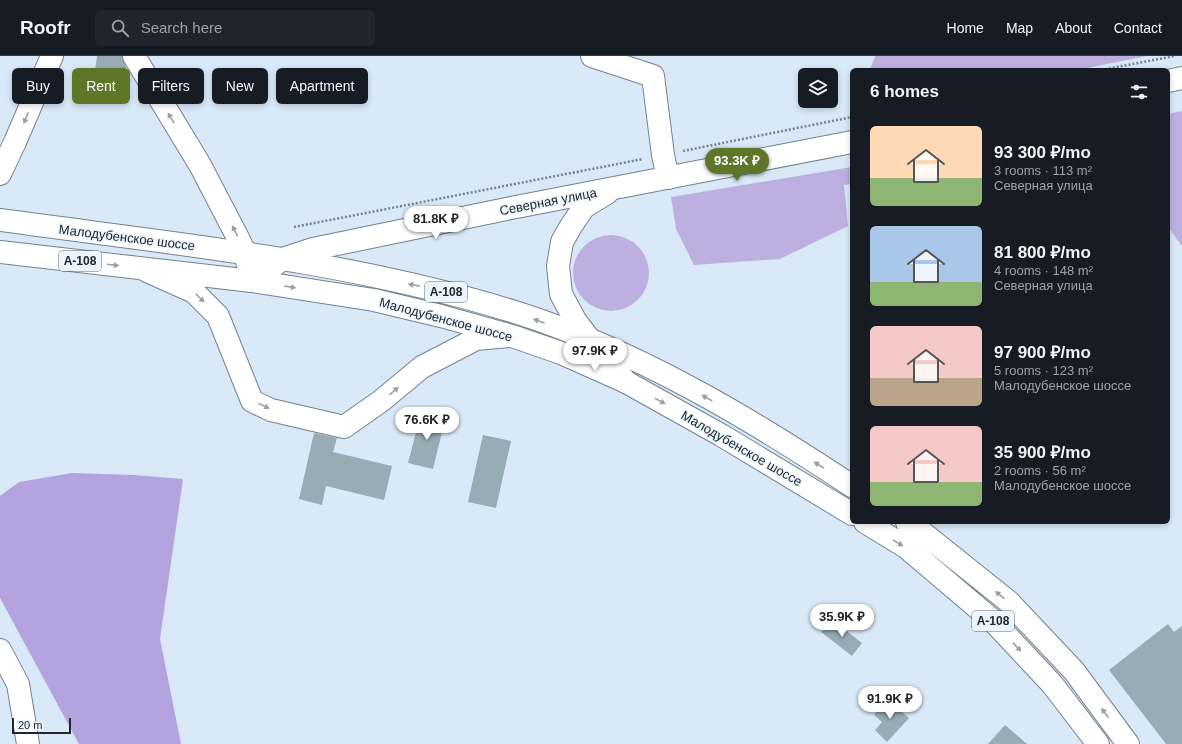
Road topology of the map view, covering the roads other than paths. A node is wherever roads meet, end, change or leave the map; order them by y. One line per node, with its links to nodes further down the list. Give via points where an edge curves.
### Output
1 (52, 56): 7 (main road, one-way to 7)
2 (134, 56): 12 (main road, one-way to 2, via 200,165)
3 (592, 56): 8 (main road, via 653,76)
4 (1182, 78): 5 (main road)
5 (1170, 81)
6 (850, 142): 8 (main road, Северная улица)
7 (0, 174)
8 (668, 178): 9 (main road, Северная улица)
9 (615, 188): 13 (main road, Северная улица, via 313,249); 17 (main road, via 584,207 562,242 558,266 561,294 575,320)
10 (0, 220): 12 (main road, Малодубенское шоссе / А-108)
11 (0, 252): 14 (main road, Малодубенское шоссе / А-108, one-way to 14)
12 (245, 253): 13 (main road, Малодубенское шоссе / А-108); 15 (main road)
13 (283, 259): 15 (main road, Северная улица); 17 (main road, Малодубенское шоссе / А-108, one-way to 13, via 520,314 446,292)
14 (140, 268): 15 (main road, Малодубенское шоссе / А-108); 16 (main road, one-way to 16, via 194,292 218,316 252,401 271,410 344,427 382,401 422,367 476,339)
15 (252, 281): 16 (main road, Малодубенское шоссе / А-108, one-way to 16, via 374,300)
16 (512, 336): 18 (main road, Малодубенское шоссе / А-108, via 561,353)
17 (590, 340): 18 (main road); 19 (main road, Малодубенское шоссе / А-108, one-way to 17, via 750,422 673,379)
18 (626, 382): 20 (main road, Малодубенское шоссе / А-108, one-way to 20, via 721,435)
19 (850, 485)
20 (850, 513)
21 (868, 524): 25 (main road, А-108, one-way to 25, via 906,547 992,620 1052,684)
22 (910, 524): 26 (main road, А-108, one-way to 22, via 1074,671 1008,601)
23 (0, 650): 24 (main road, via 18,684)
24 (28, 744)
25 (1098, 744)
26 (1128, 744)

